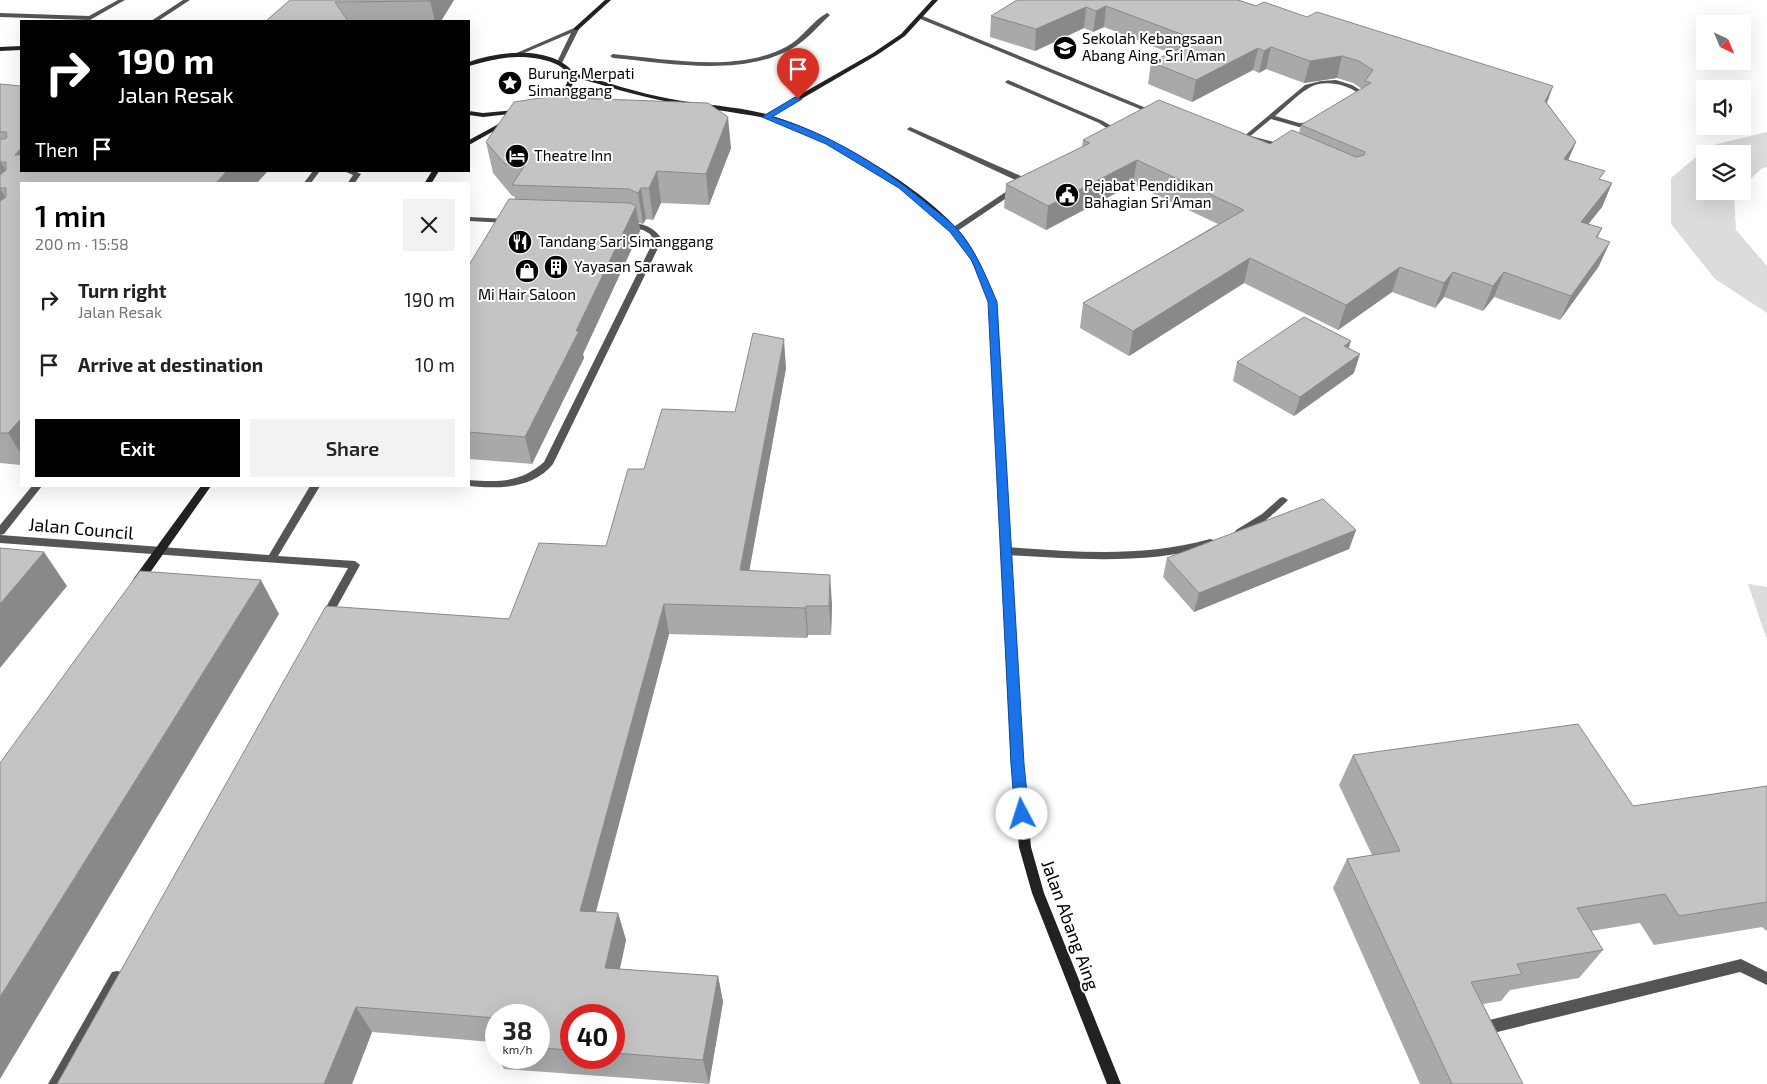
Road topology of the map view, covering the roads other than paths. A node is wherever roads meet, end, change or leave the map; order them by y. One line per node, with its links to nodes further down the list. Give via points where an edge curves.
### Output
1 (122, 0): 5 (street, via 90,18)
2 (187, 0): 8 (street)
3 (608, 0): 9 (street)
4 (935, 0): 7 (street)
5 (0, 15)
6 (827, 15): 14 (street, via 790,47 758,60 727,64)
7 (920, 17): 25 (street); 26 (street, via 903,35 875,54)
8 (156, 20)
9 (576, 29): 12 (street); 16 (street)
10 (20, 48): 11 (street)
11 (0, 49)
12 (515, 55): 15 (street); 16 (street)
13 (470, 56): 15 (street)
14 (613, 56)
15 (495, 57): 17 (street)
16 (560, 62): 18 (street)
17 (470, 64)
18 (573, 75): 20 (street); 23 (street, via 567,91 543,106)
19 (1008, 82): 33 (street, via 1111,128 1114,133)
20 (670, 101): 21 (street); 26 (street, Jalan Abang Aing)
21 (641, 102)
22 (1352, 103): 27 (street, via 1362,96 1359,91 1321,81 1307,86)
23 (562, 105)
24 (470, 113): 32 (street, via 504,115 524,111)
25 (1158, 114)
26 (766, 117): 46 (street, Jalan Abang Aing, via 829,142 894,181)
27 (1270, 118): 28 (street, via 1299,125); 31 (street)
28 (1323, 121)
29 (910, 129): 42 (street)
30 (1237, 136): 31 (street)
31 (1246, 137): 34 (street)
32 (470, 143)
33 (1102, 143)
34 (1293, 149)
35 (316, 172): 39 (street)
36 (350, 172): 40 (street, via 357,174)
37 (435, 172): 41 (street)
38 (1035, 178): 42 (street)
39 (308, 182)
40 (351, 182)
41 (428, 182)
42 (1027, 182): 46 (street)
43 (471, 219): 44 (street)
44 (521, 221)
45 (615, 225): 47 (street, via 649,229 658,240 548,464 539,473 517,483)
46 (954, 230): 54 (street, Jalan Abang Aing, via 976,261 993,302)
47 (470, 483)
48 (36, 487): 52 (street)
49 (205, 487): 55 (street)
50 (314, 487): 56 (street)
51 (1283, 500): 54 (street, via 1246,529 1182,552 1118,557)
52 (0, 532)
53 (0, 539): 55 (street, Jalan Council)
54 (1006, 551): 63 (street, Jalan Abang Aing, via 1026,847 1038,893)
55 (159, 552): 56 (street, Jalan Council); 57 (street)
56 (272, 558): 58 (street, Jalan Council, via 355,565)
57 (130, 591)
58 (320, 626)
59 (125, 963): 62 (street)
60 (1767, 979): 61 (street, via 1741,965 1479,1030)
61 (1487, 1045)
62 (55, 1084)
63 (1114, 1084)

